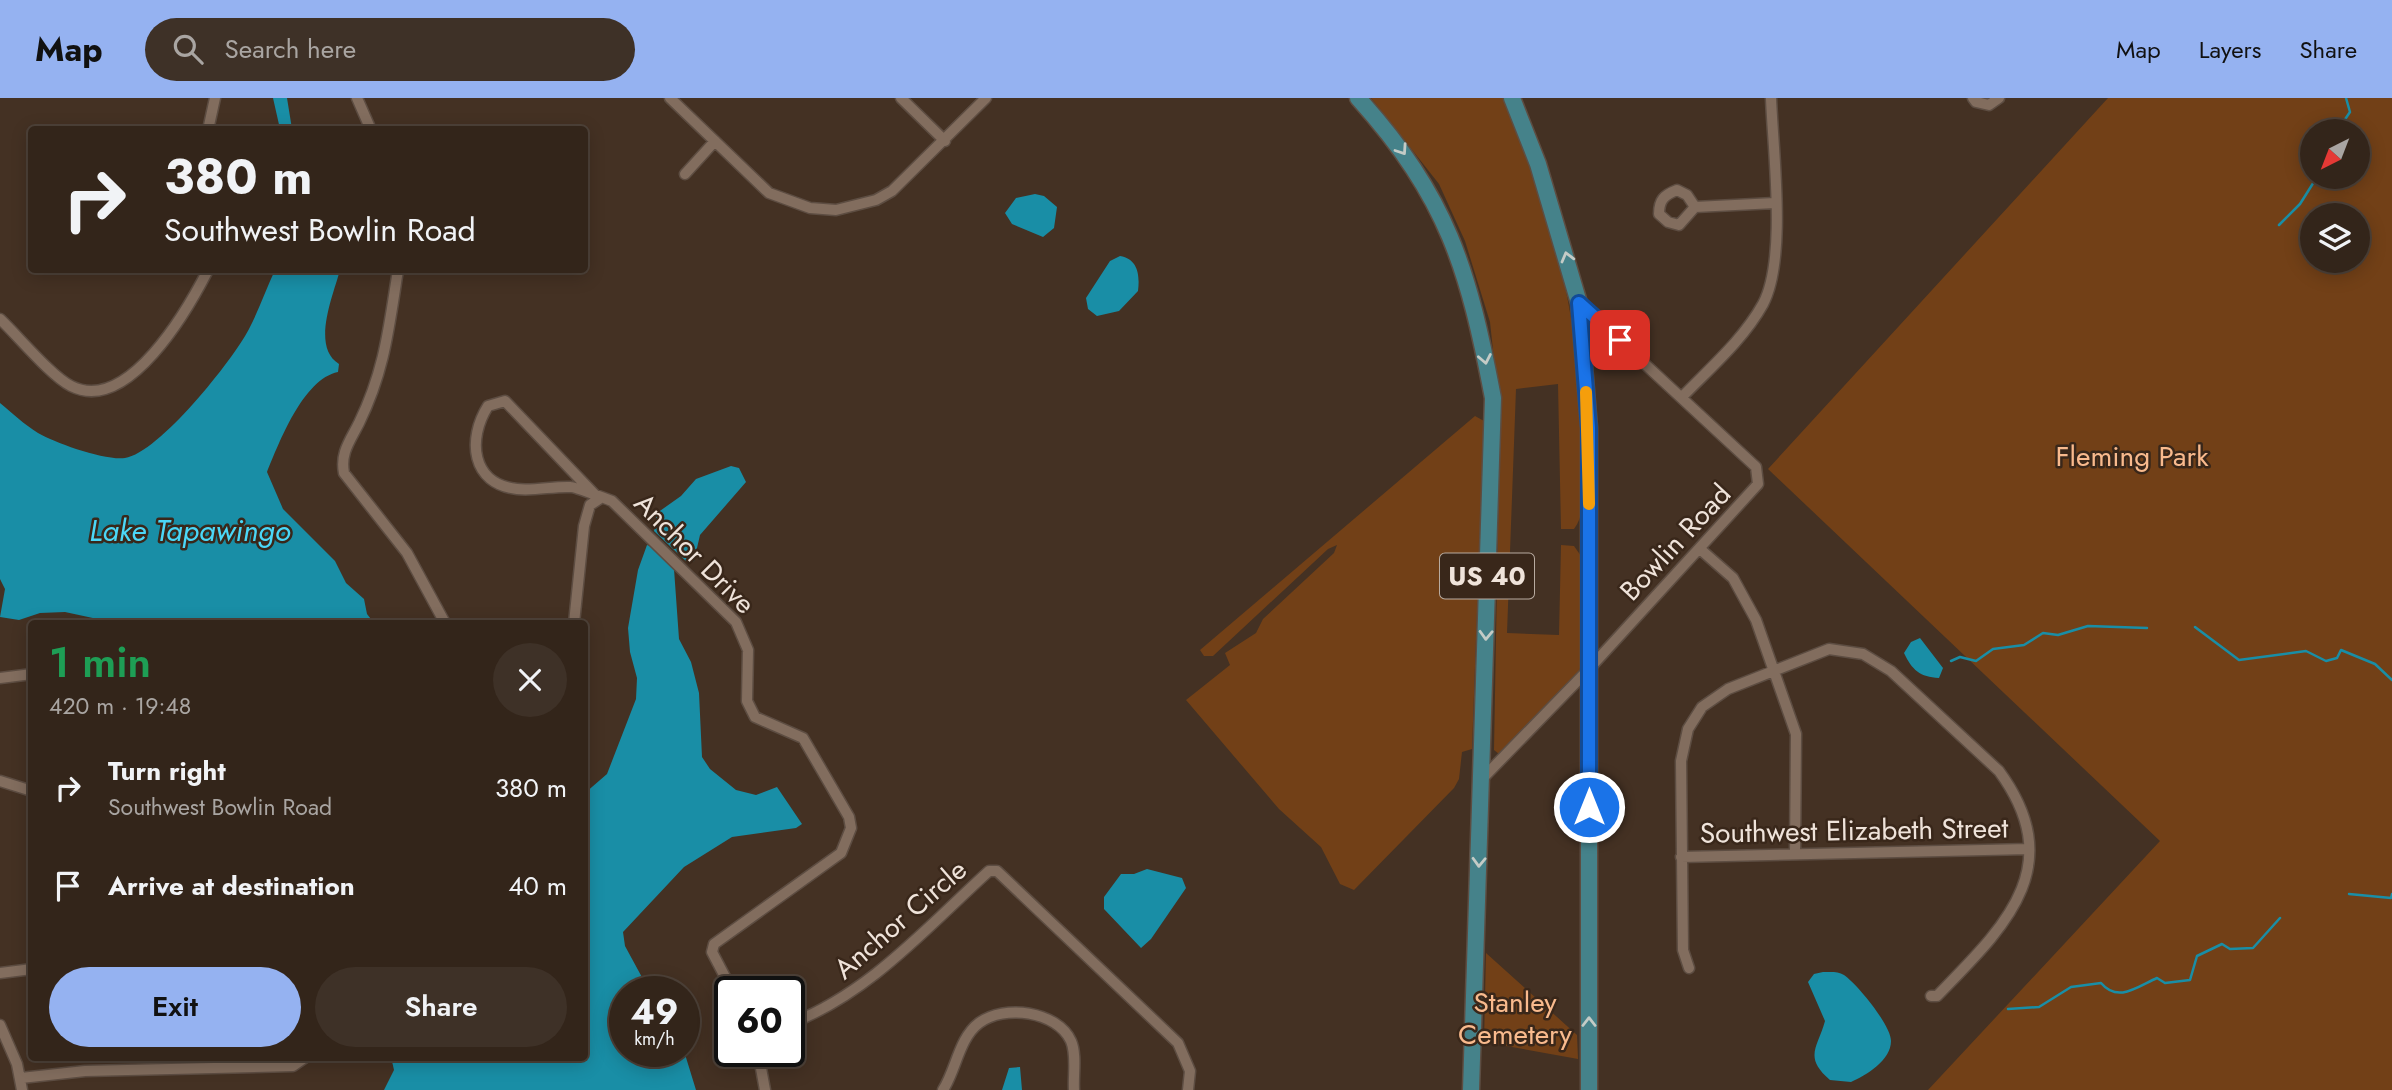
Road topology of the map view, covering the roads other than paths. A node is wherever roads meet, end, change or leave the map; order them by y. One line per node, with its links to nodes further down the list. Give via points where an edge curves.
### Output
1 (215, 98): 11 (street)
2 (357, 98): 12 (street)
3 (670, 98): 13 (street)
4 (901, 98): 14 (street)
5 (986, 98): 14 (street)
6 (1357, 98): 31 (main road, US 40, one-way to 31, via 1395,140 1428,188 1454,241 1472,295 1493,398)
7 (1512, 98): 20 (main road, one-way to 7, via 1542,176)
8 (1771, 98): 16 (street)
9 (1973, 98): 10 (street, via 1989,105)
10 (1999, 98)
11 (209, 126)
12 (369, 126)
13 (715, 141): 14 (street, via 769,193 810,208 836,210 876,200 905,181); 15 (street)
14 (945, 141)
15 (685, 174)
16 (1775, 203): 17 (street); 22 (street, via 1777,256 1764,302 1737,340)
17 (1695, 207)
18 (206, 273): 21 (street, via 159,348 138,368 95,390 69,386)
19 (398, 273): 25 (street, via 383,365 341,458 344,473 407,553)
20 (1579, 303): 22 (street); 27 (main road, via 1589,428)
21 (0, 319)
22 (1682, 397): 24 (street, Bowlin Road, via 1758,474 1754,491)
23 (599, 499): 23 (street, via 505,401 488,407 477,423 474,443 480,465 492,480 516,489 575,487); 26 (street, via 590,505 584,526); 40 (street, Anchor Drive, via 612,501 736,622 748,650 750,711 803,738 849,817 851,828 841,853 714,944 712,952)
24 (1700, 549): 27 (street, Bowlin Road); 28 (street, via 1733,578 1756,620)
25 (443, 620)
26 (574, 620)
27 (1589, 669): 31 (street, Bowlin Road); 53 (main road, one-way to 27)
28 (1773, 669): 34 (street, via 1829,649 1863,654 1891,671 1999,771 2026,827); 35 (street, via 1796,734); 36 (street, via 1728,689 1702,707 1688,729 1681,761)
29 (28, 674): 30 (street)
30 (0, 678)
31 (1482, 779): 52 (main road, US 40, one-way to 52)
32 (0, 781): 33 (street)
33 (28, 790)
34 (2028, 849): 35 (street, Southwest Elizabeth Street); 41 (street, via 2021,897 1998,933 1937,996)
35 (1795, 854): 36 (street, Southwest Elizabeth Street)
36 (1681, 857): 37 (street, via 1683,950)
37 (1689, 968)
38 (28, 970): 39 (street)
39 (0, 973)
40 (725, 976)
41 (1931, 996)
42 (805, 1018): 51 (street, Anchor Circle, via 822,1012 874,976 989,871 997,872 1178,1043 1190,1071)
43 (0, 1025): 46 (street)
44 (300, 1061): 46 (street, via 293,1066 85,1071)
45 (761, 1067): 48 (street)
46 (21, 1078): 47 (street)
47 (22, 1090)
48 (765, 1090)
49 (943, 1090): 50 (street, via 971,1031 992,1017 1010,1013 1037,1015 1067,1035 1073,1052)
50 (1074, 1090)
51 (1188, 1090)
52 (1471, 1090)
53 (1589, 1090)

